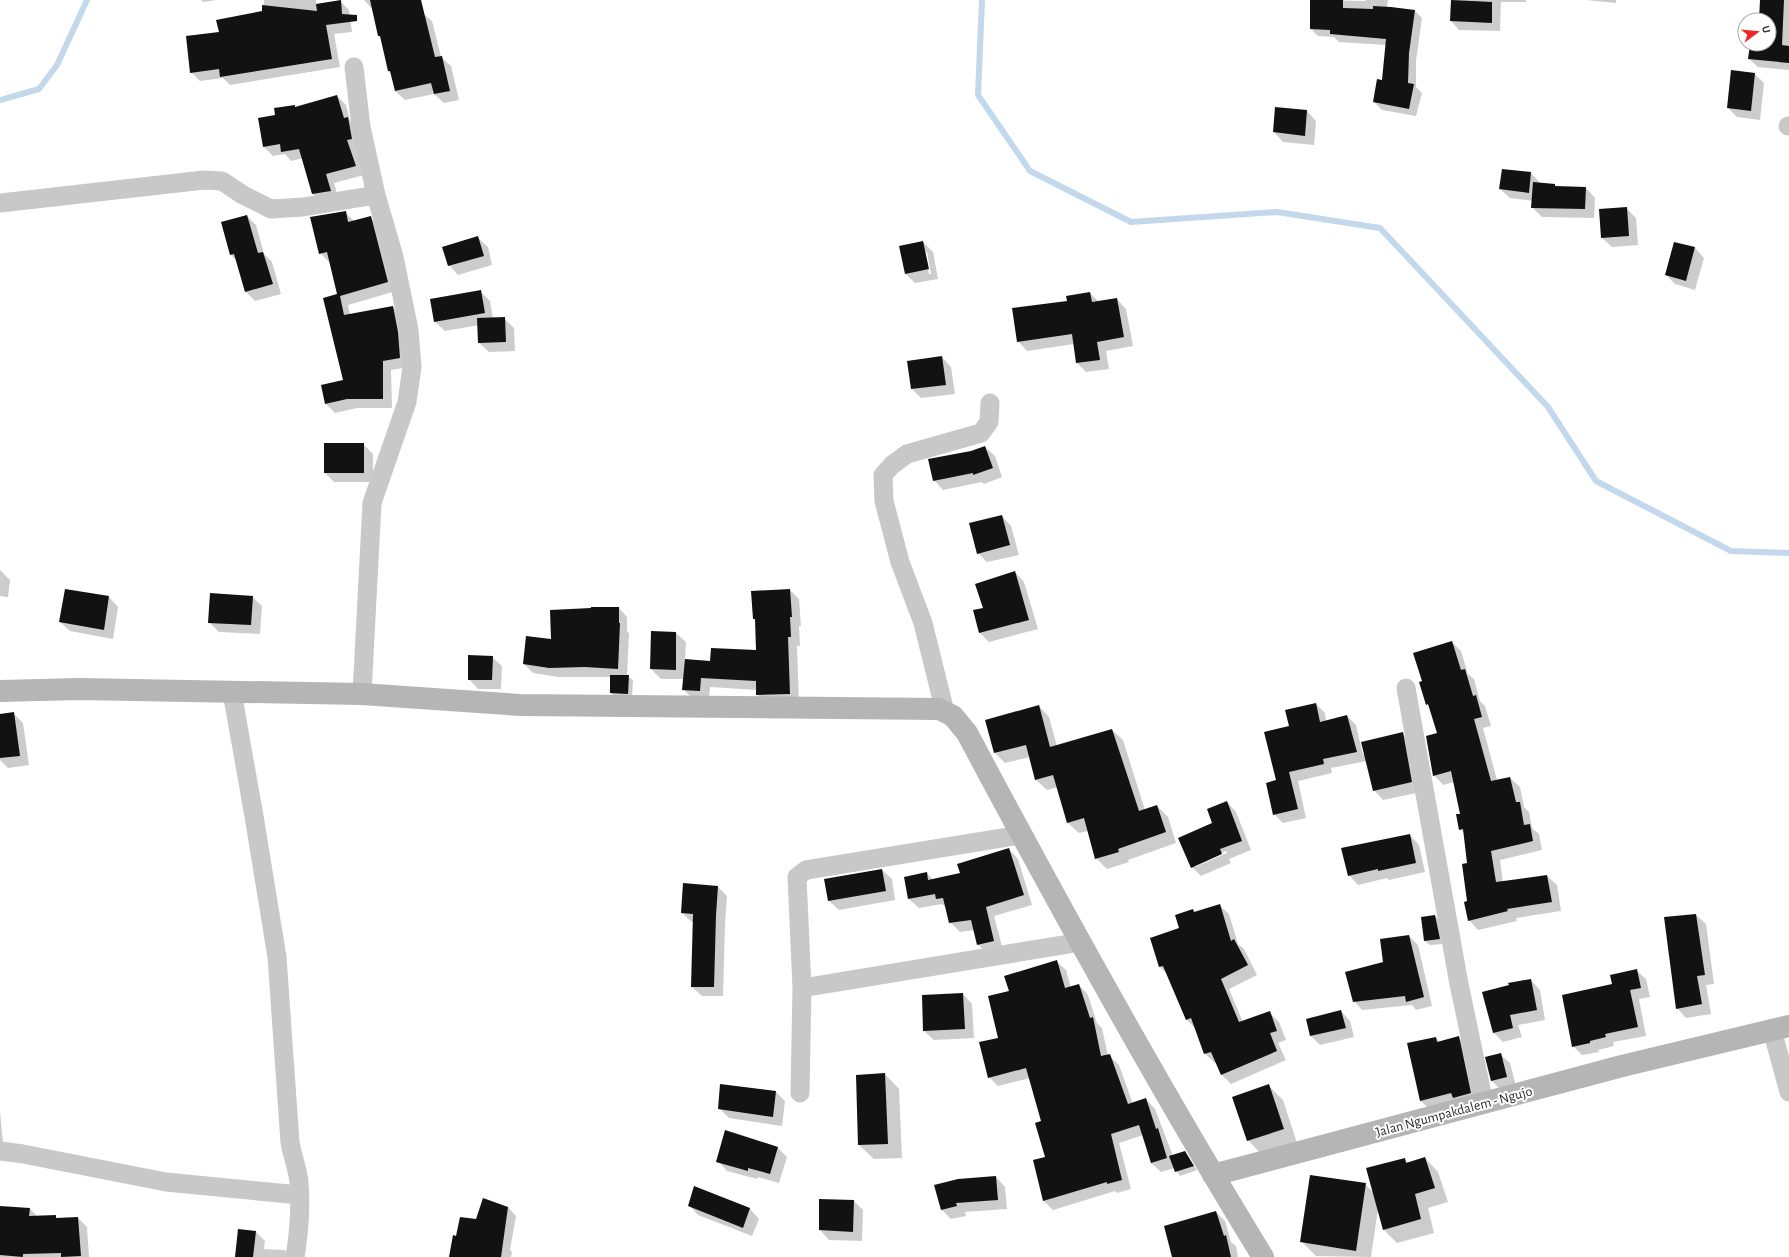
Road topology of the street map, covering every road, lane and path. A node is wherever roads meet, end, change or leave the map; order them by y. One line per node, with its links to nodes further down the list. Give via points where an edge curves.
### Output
1 (354, 67): 2 (street, via 361,126)
2 (376, 195): 3 (street, via 303,207 271,209 222,181 204,180); 8 (street, via 394,257 409,330 412,368 407,402 372,503)
3 (0, 202)
4 (990, 403): 9 (street, via 989,422 981,432 907,454 883,475 884,501 900,562 923,623)
5 (1406, 688): 16 (street, via 1459,984)
6 (0, 691): 7 (street, via 79,689)
7 (232, 692): 8 (street); 19 (street, via 277,957 290,1142 299,1180)
8 (362, 694): 9 (street, via 520,705 939,709)
9 (945, 712): 10 (street, via 953,716 967,733)
10 (1021, 835): 11 (street); 12 (street, via 806,870 796,877)
11 (1081, 942): 12 (street); 18 (street)
12 (802, 988): 15 (street)
13 (1781, 1028): 14 (street); 16 (street, Jalan Ngumpakdalem - Ngujo, via 1622,1066)
14 (1789, 1092)
15 (800, 1093)
16 (1484, 1103): 18 (street, Jalan Ngumpakdalem - Ngujo)
17 (0, 1151): 19 (street, via 166,1182)
18 (1213, 1175): 21 (street)
19 (299, 1195): 20 (street, via 300,1211)
20 (295, 1257)
21 (1263, 1257)

